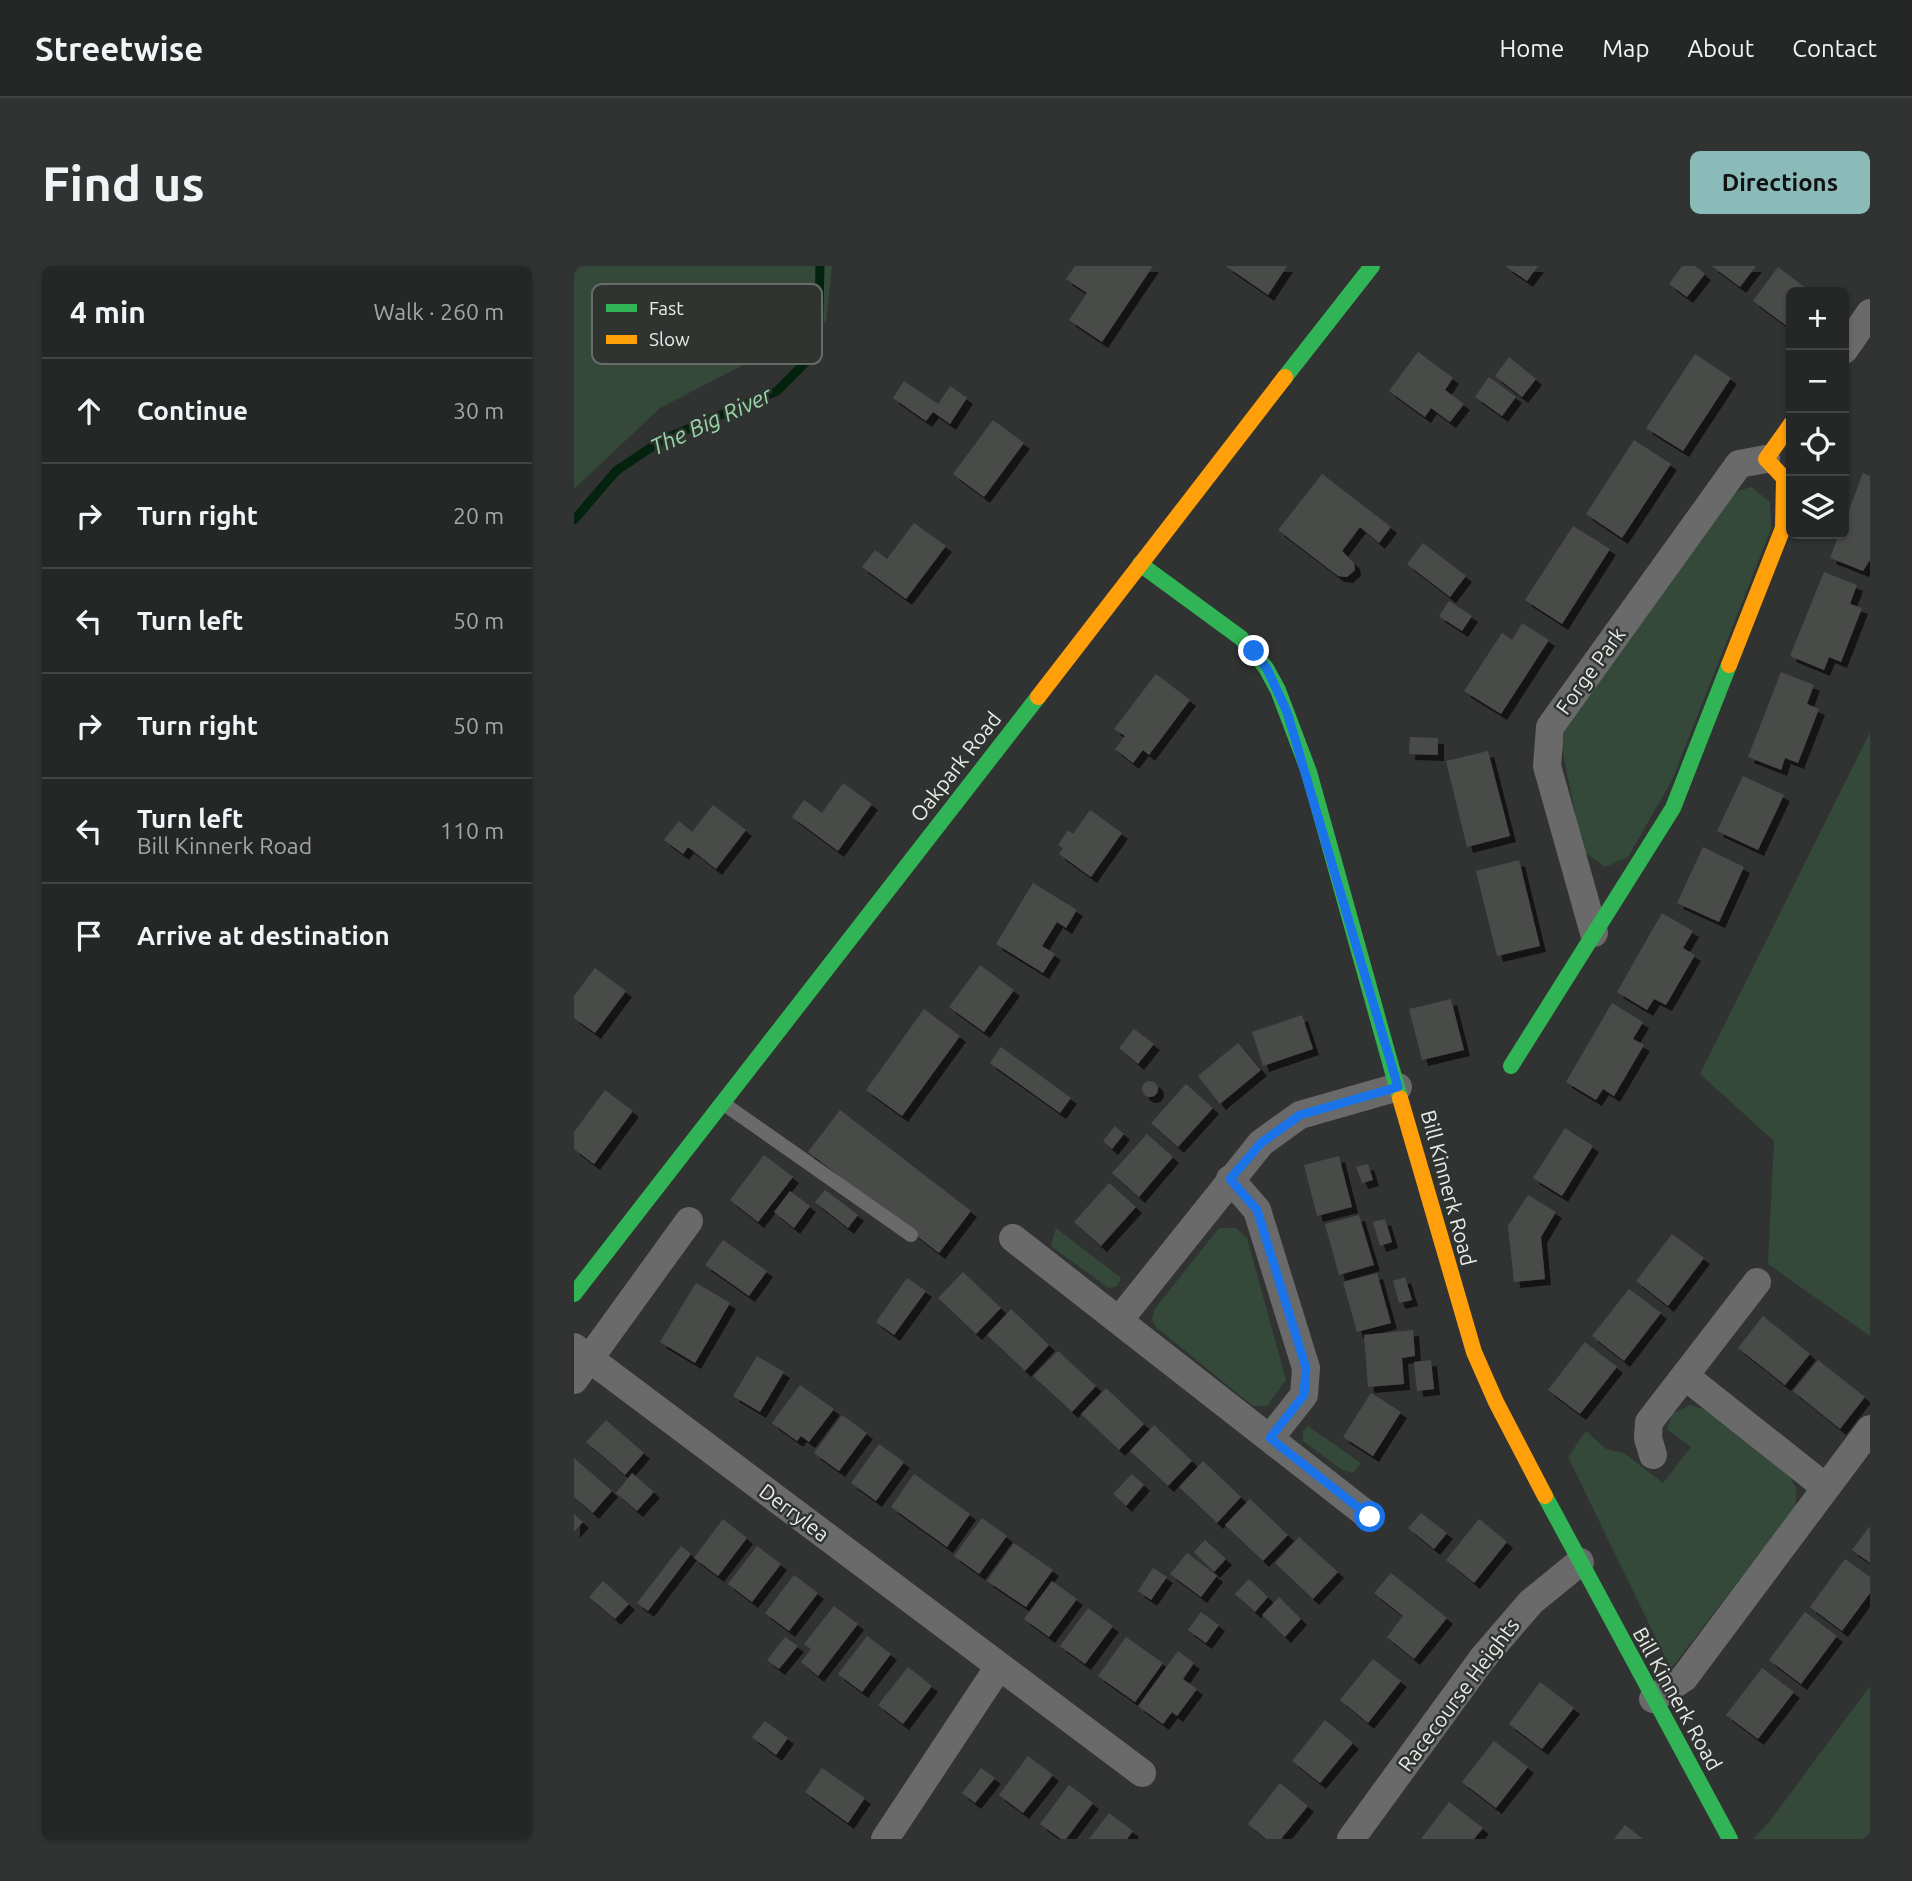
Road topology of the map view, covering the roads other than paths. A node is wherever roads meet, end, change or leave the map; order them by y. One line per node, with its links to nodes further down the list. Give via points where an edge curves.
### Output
1 (1372, 266): 6 (street, Oakpark Road)
2 (1870, 313): 3 (street)
3 (1849, 343)
4 (1786, 431): 5 (street)
5 (1766, 459): 7 (street, via 1784,478 1783,528 1673,808); 7 (street, Forge Park, via 1739,464 1550,727 1547,766)
6 (1140, 564): 9 (street, Bill Kinnerk Road, via 1218,621 1254,651 1267,669 1287,712 1317,804); 10 (street, Oakpark Road)
7 (1594, 933): 8 (street)
8 (1511, 1066)
9 (1398, 1087): 11 (street, via 1300,1115 1261,1143); 25 (street, Bill Kinnerk Road, via 1474,1352)
10 (723, 1103): 13 (lane); 16 (street, Oakpark Road)
11 (1230, 1179): 17 (street); 21 (street, via 1257,1210 1306,1368 1304,1395)
12 (689, 1221): 18 (street, Derrylea)
13 (911, 1235)
14 (1013, 1238): 17 (street)
15 (1757, 1282): 19 (street)
16 (574, 1294)
17 (1120, 1320): 21 (street)
18 (579, 1361): 26 (street, Derrylea)
19 (1685, 1376): 22 (street, via 1648,1422); 23 (street)
20 (1870, 1429): 23 (street)
21 (1270, 1438): 24 (street)
22 (1653, 1455)
23 (1825, 1487): 27 (street, via 1684,1678)
24 (1370, 1517)
25 (1580, 1562): 27 (street, Bill Kinnerk Road); 31 (street, Racecourse Heights, via 1531,1602 1482,1660)
26 (998, 1668): 28 (street, Derrylea); 30 (street)
27 (1653, 1699): 29 (street, Bill Kinnerk Road)
28 (1142, 1773)
29 (1729, 1838)
30 (885, 1839)
31 (1350, 1839)

